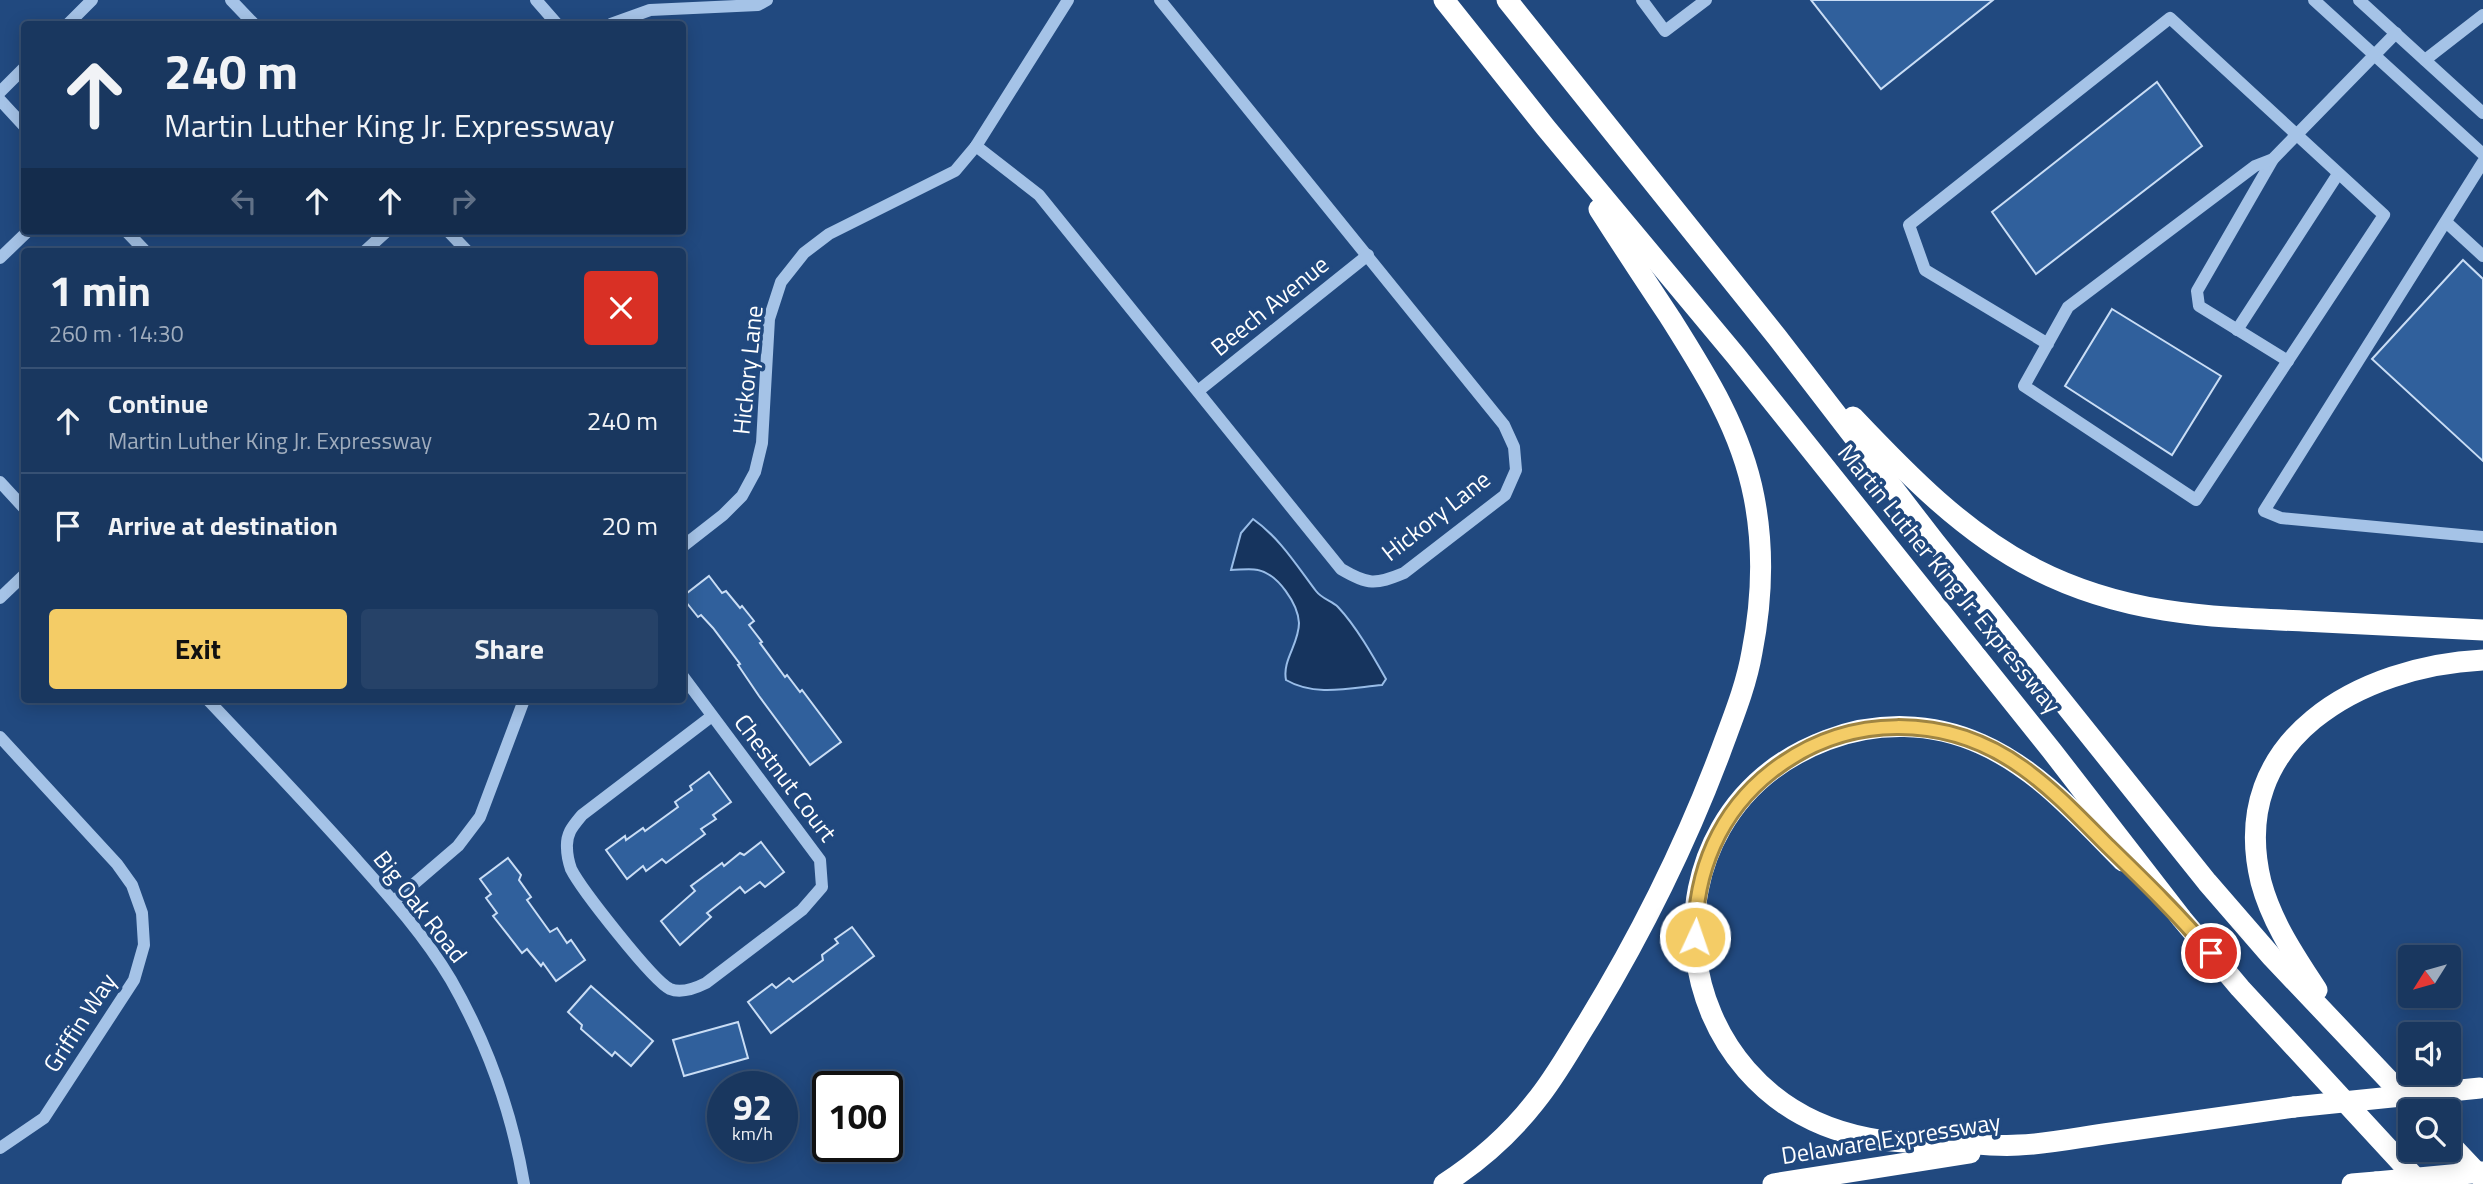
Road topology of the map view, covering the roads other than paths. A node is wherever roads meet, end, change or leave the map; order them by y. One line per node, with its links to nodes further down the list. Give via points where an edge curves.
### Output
1 (92, 0): 14 (street)
2 (231, 0): 15 (street)
3 (536, 0): 16 (street)
4 (767, 0): 17 (street, via 758,5 650,10)
5 (1068, 0): 28 (street, Hickory Lane)
6 (1160, 0): 41 (street, Hickory Lane)
7 (1444, 0): 26 (highway, Martin Luther King Jr. Expressway)
8 (1507, 0): 45 (highway, Martin Luther King Jr. Expressway)
9 (1642, 0): 10 (street, via 1665,31)
10 (1706, 0)
11 (2314, 0): 19 (street)
12 (2359, 0): 18 (street)
13 (2483, 15): 20 (street)
14 (71, 21)
15 (251, 21)
16 (554, 21)
17 (619, 21)
18 (2396, 33): 19 (street); 20 (street)
19 (2374, 55): 27 (street); 29 (street)
20 (2425, 60): 24 (street)
21 (21, 71): 22 (street)
22 (0, 92)
23 (0, 100): 25 (street)
24 (2483, 113)
25 (21, 123)
26 (1546, 128): 63 (highway, Martin Luther King Jr. Expressway, via 1737,356); 74 (highway, via 1705,373 1735,433 1754,496 1760,591 1752,653 1731,724 1688,832 1631,946 1534,1104 1496,1144)
27 (2296, 136): 30 (street); 32 (street); 46 (street, via 2169,18 1909,225 1925,270)
28 (976, 146): 48 (street, Hickory Lane, via 1039,195); 52 (street, Hickory Lane, via 955,170 829,233 804,253 781,282 769,319 762,443 755,471 742,496)
29 (2483, 154)
30 (2273, 159): 44 (street, via 2197,291 2199,306); 46 (street, via 2255,166 2068,307)
31 (2483, 162): 33 (street)
32 (2339, 174): 44 (street); 47 (street, via 2384,215)
33 (2446, 222): 42 (street); 51 (street, via 2264,511 2281,517)
34 (24, 235): 43 (street)
35 (130, 235): 38 (street)
36 (383, 235): 39 (street)
37 (452, 235): 40 (street)
38 (142, 248)
39 (368, 248)
40 (464, 248)
41 (1368, 255): 48 (street, Beech Avenue); 48 (street, Hickory Lane, via 1504,425 1514,447 1516,470 1505,495 1404,573 1384,581 1362,581 1341,569)
42 (2483, 256)
43 (0, 258)
44 (2237, 330): 47 (street)
45 (1777, 337): 55 (highway, via 1949,510 2008,553 2062,582 2118,603 2184,614); 64 (highway, Martin Luther King Jr. Expressway, via 2207,882)
46 (2048, 344): 47 (street, via 2024,386 2196,500)
47 (2288, 360)
48 (1198, 391)
49 (0, 482): 50 (street)
50 (21, 505)
51 (2483, 537)
52 (686, 544)
53 (21, 578): 54 (street)
54 (0, 598)
55 (2483, 630)
56 (2483, 660): 64 (highway, via 2409,671 2351,693 2303,728 2279,759 2264,791 2258,856 2266,899 2289,947)
57 (686, 680): 60 (street, Chestnut Court)
58 (211, 703): 62 (street, Big Oak Road)
59 (523, 703): 62 (street, via 480,817 458,845)
60 (712, 716): 60 (street, Chestnut Court, via 820,860 822,887 802,910 706,983 692,990 673,990 642,962 571,868 568,832 582,815)
61 (0, 737): 68 (street, Griffin Way, via 132,885 142,914 144,945 134,980 44,1118)
62 (394, 901): 73 (street, Big Oak Road, via 449,978 492,1063)
63 (2182, 919): 67 (highway, via 2041,782 2001,754 1940,730 1877,727 1816,744 1760,781 1731,813 1702,875 1695,937 1699,977 1710,1014 1740,1064 1784,1103 1847,1133 1889,1141); 76 (highway, Martin Luther King Jr. Expressway, via 2248,998)
64 (2346, 1033): 66 (highway, Martin Luther King Jr. Expressway)
65 (2482, 1088): 67 (highway, bridge, via 2294,1107)
66 (2407, 1099)
67 (2017, 1146): 75 (highway, Delaware Expressway)
68 (0, 1147)
69 (2461, 1156): 71 (highway)
70 (2483, 1172): 72 (highway, bridge)
71 (2483, 1179)
72 (2359, 1183)
73 (524, 1184)
74 (1444, 1184)
75 (1773, 1184)
76 (2421, 1184)

